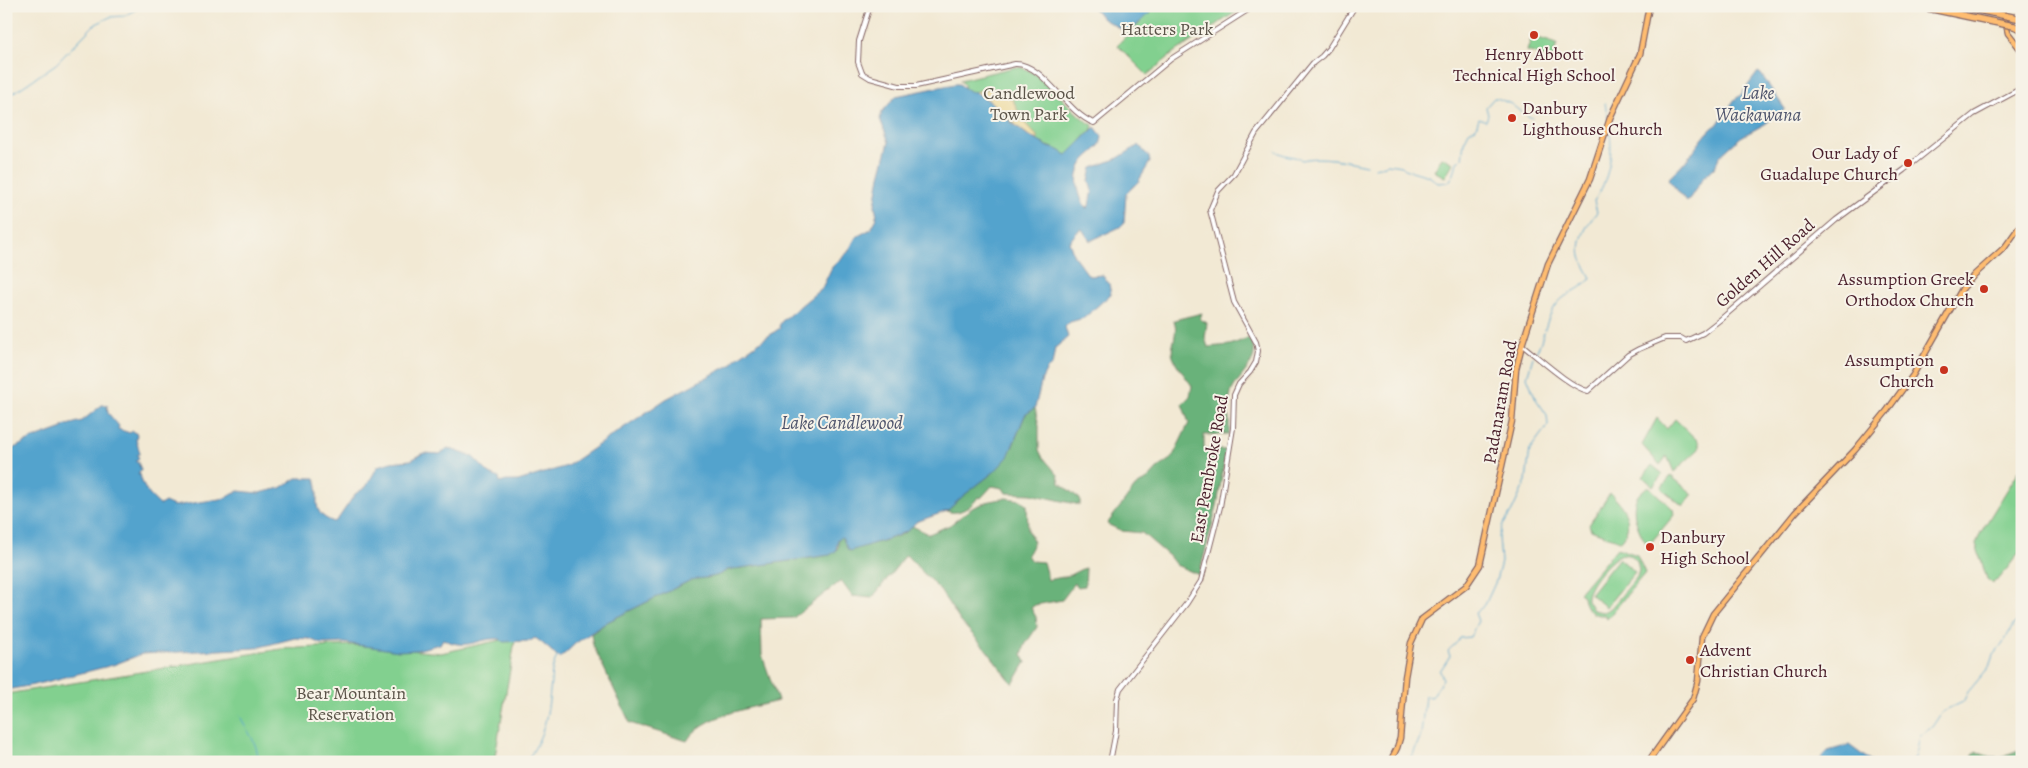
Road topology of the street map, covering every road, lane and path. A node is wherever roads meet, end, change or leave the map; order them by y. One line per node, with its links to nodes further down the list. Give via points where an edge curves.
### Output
1 (870, 6): 2 (street, via 860,36 858,55 862,73 870,78 898,86 916,86 1024,64 1080,116 1094,123 1171,59)
2 (1254, 6)
3 (1355, 6): 14 (street, East Pembroke Road, via 1329,48 1256,133 1234,174 1218,191 1211,205 1234,302 1256,342 1257,356 1234,395 1233,428 1220,506 1201,581 1188,603 1120,689)
4 (1649, 6): 13 (main road, Padanaram Road, via 1640,54 1607,127 1590,179 1548,264)
5 (1918, 6): 9 (highway, bridge)
6 (1960, 6): 8 (highway, bridge)
7 (2002, 6): 10 (main road, via 2008,33)
8 (2022, 19)
9 (2022, 29)
10 (2022, 51)
11 (2022, 88): 13 (street, Golden Hill Road, via 1974,114 1836,220 1703,333 1686,341 1665,338 1639,349 1588,391 1579,388)
12 (2022, 223): 16 (main road, via 2005,247 1962,289 1913,376 1886,412 1795,513 1713,614 1702,637 1693,699)
13 (1525, 346): 15 (main road, Padanaram Road, via 1516,369 1510,429 1480,565 1466,586 1431,611 1416,630 1407,657 1400,738)
14 (1109, 761)
15 (1390, 762)
16 (1648, 762)

